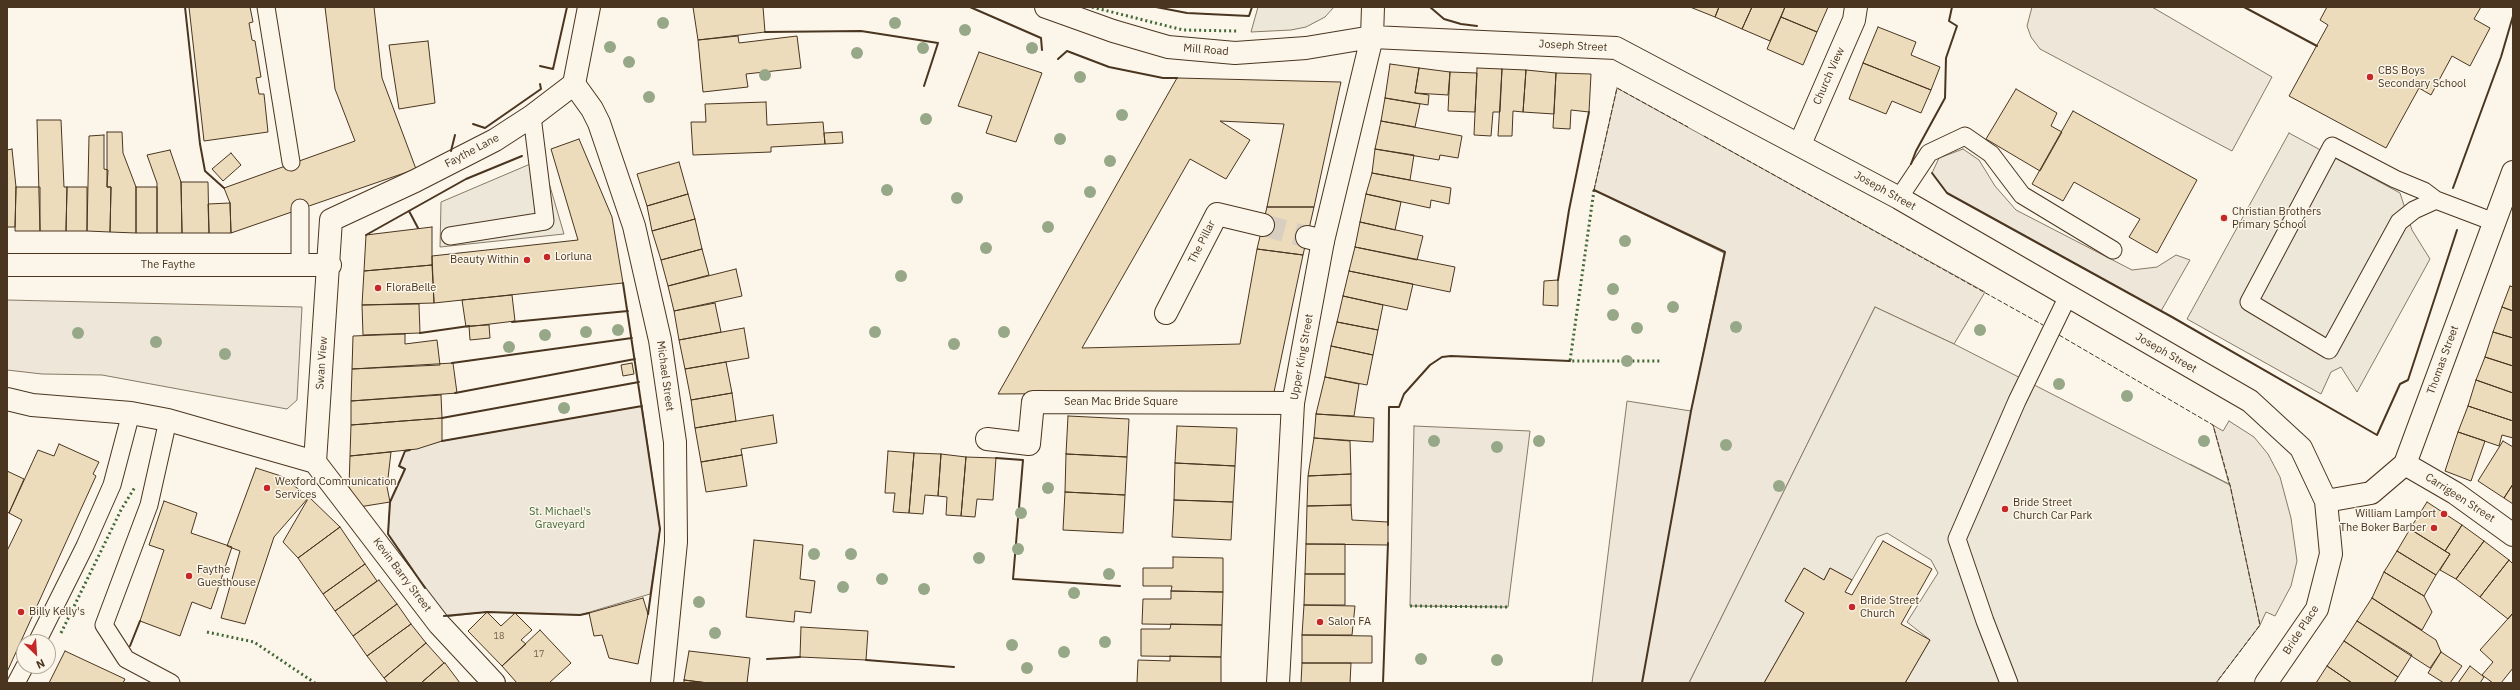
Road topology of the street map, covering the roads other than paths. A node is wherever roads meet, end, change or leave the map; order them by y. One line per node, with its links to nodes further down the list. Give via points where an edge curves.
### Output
1 (266, 7): 10 (lane)
2 (589, 7): 7 (main road)
3 (1046, 7): 6 (main road, Mill Road, via 1113,31 1175,48 1235,53 1306,48)
4 (1373, 7): 6 (main road, Upper King Street)
5 (1856, 7): 9 (main road, Church View, via 1854,20)
6 (1372, 37): 9 (main road, Joseph Street, via 1616,48); 25 (main road, Upper King Street, via 1315,239)
7 (574, 84): 8 (main road, Faythe Lane); 36 (main road, Michael Street, via 592,109 598,123 634,226 661,348 675,442 676,542)
8 (532, 116): 17 (lane, via 545,221); 21 (main road, Faythe Lane, via 495,140 416,181 331,220)
9 (1800, 144): 12 (main road, Joseph Street)
10 (291, 162)
11 (2513, 172): 15 (main road, Thomas Street)
12 (1899, 198): 18 (lane, via 1929,153 1965,136 1991,154 2022,195); 22 (main road, Joseph Street)
13 (2436, 200): 13 (lane, via 2414,210 2399,222 2329,350 2249,302 2332,146 2424,191); 15 (lane)
14 (300, 208): 20 (lane)
15 (2494, 222): 30 (main road, Thomas Street)
16 (1263, 225): 23 (main road, The Pillar, via 1217,214)
17 (450, 236)
18 (2113, 250)
19 (7, 265): 20 (main road, The Faythe)
20 (300, 265): 21 (main road, The Faythe)
21 (330, 265): 29 (main road, Swan View)
22 (2068, 296): 31 (main road, Joseph Street, via 2250,401 2301,448); 38 (lane, via 2017,401 1957,539)
23 (1166, 313)
24 (7, 399): 26 (main road, via 32,405)
25 (1294, 403): 28 (main road, Sean Mac Bride Square, via 1033,402 1029,444); 37 (main road, Upper King Street)
26 (131, 413): 27 (main road); 33 (lane, via 112,485)
27 (168, 420): 29 (main road); 34 (lane, via 149,505 104,625 126,659)
28 (987, 439)
29 (315, 462): 35 (main road, Kevin Barry Street, via 439,624)
30 (2405, 464): 31 (main road, Thomas Street, via 2371,493); 32 (main road, Carrigeen Street, via 2455,493)
31 (2326, 501): 39 (main road, Bride Place, via 2331,554 2317,609)
32 (2513, 535)
33 (41, 634)
34 (171, 683)
35 (494, 683)
36 (662, 683)
37 (1278, 683)
38 (2009, 683)
39 (2266, 683)

